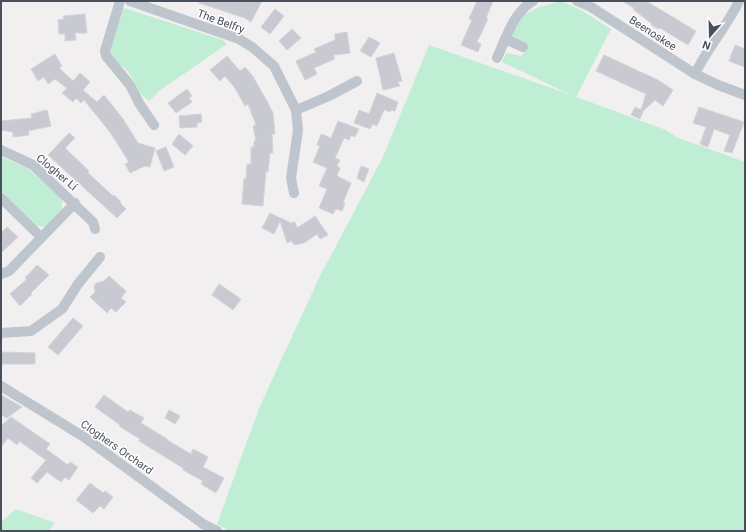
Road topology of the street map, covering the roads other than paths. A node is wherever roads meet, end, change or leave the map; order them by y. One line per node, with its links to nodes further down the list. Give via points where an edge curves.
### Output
1 (120, 1): 13 (street, via 105,51 106,56 130,85)
2 (130, 1): 12 (street, The Belfry, via 239,39 252,47 274,66)
3 (533, 1): 6 (street, via 525,6 511,25)
4 (577, 1): 9 (street, Beenoskee, via 591,7)
5 (739, 1): 9 (street)
6 (506, 39): 7 (street); 8 (street)
7 (523, 47)
8 (497, 58)
9 (695, 74): 11 (street, Beenoskee)
10 (357, 82): 12 (street)
11 (745, 96)
12 (296, 110): 15 (street, The Belfry, via 298,130 291,178)
13 (154, 125)
14 (1, 150): 17 (street, Clogher Lí, via 33,165)
15 (294, 193)
16 (1, 198): 19 (street)
17 (75, 203): 18 (street, Clogher Lí, via 93,222); 19 (street, Clogher Lí)
18 (95, 229)
19 (41, 237): 21 (street, Clogher Lí, via 9,271)
20 (100, 257): 22 (street, via 78,284 62,310 31,331)
21 (1, 274)
22 (1, 333)
23 (1, 386): 24 (street, Cloghers Orchard, via 84,437 203,524)
24 (217, 531)

